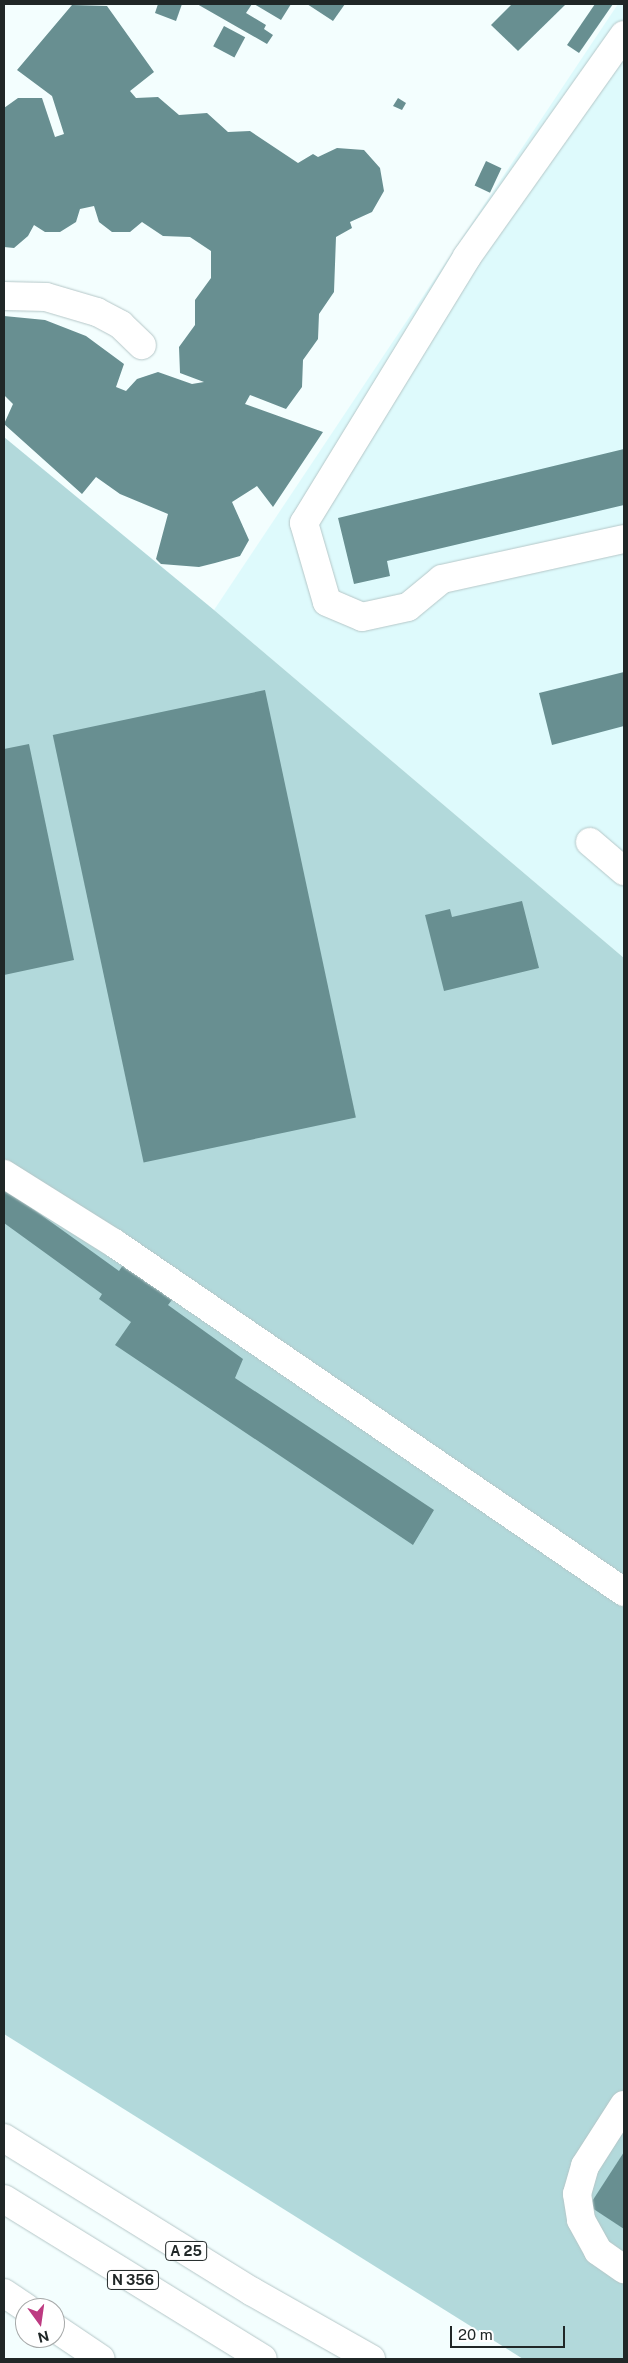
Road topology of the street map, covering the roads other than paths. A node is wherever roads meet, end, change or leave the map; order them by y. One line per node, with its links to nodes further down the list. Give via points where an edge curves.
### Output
1 (624, 35): 4 (main road, via 467,257 304,523 327,602 362,616 408,607 442,579)
2 (4, 296): 3 (main road, via 46,297 97,312 121,325)
3 (142, 345)
4 (624, 538)
5 (590, 842): 6 (main road)
6 (624, 871)
7 (4, 1174): 8 (main road, via 114,1243)
8 (624, 1592)
9 (624, 2105): 12 (main road, via 585,2166 577,2194 581,2220 598,2251)
10 (4, 2138): 18 (main road, A 25, via 251,2291)
11 (4, 2199): 17 (main road, N 356)
12 (624, 2269)
13 (4, 2293): 14 (main road)
14 (15, 2300)
15 (65, 2335): 16 (main road)
16 (101, 2359)
17 (263, 2359)
18 (371, 2359)

